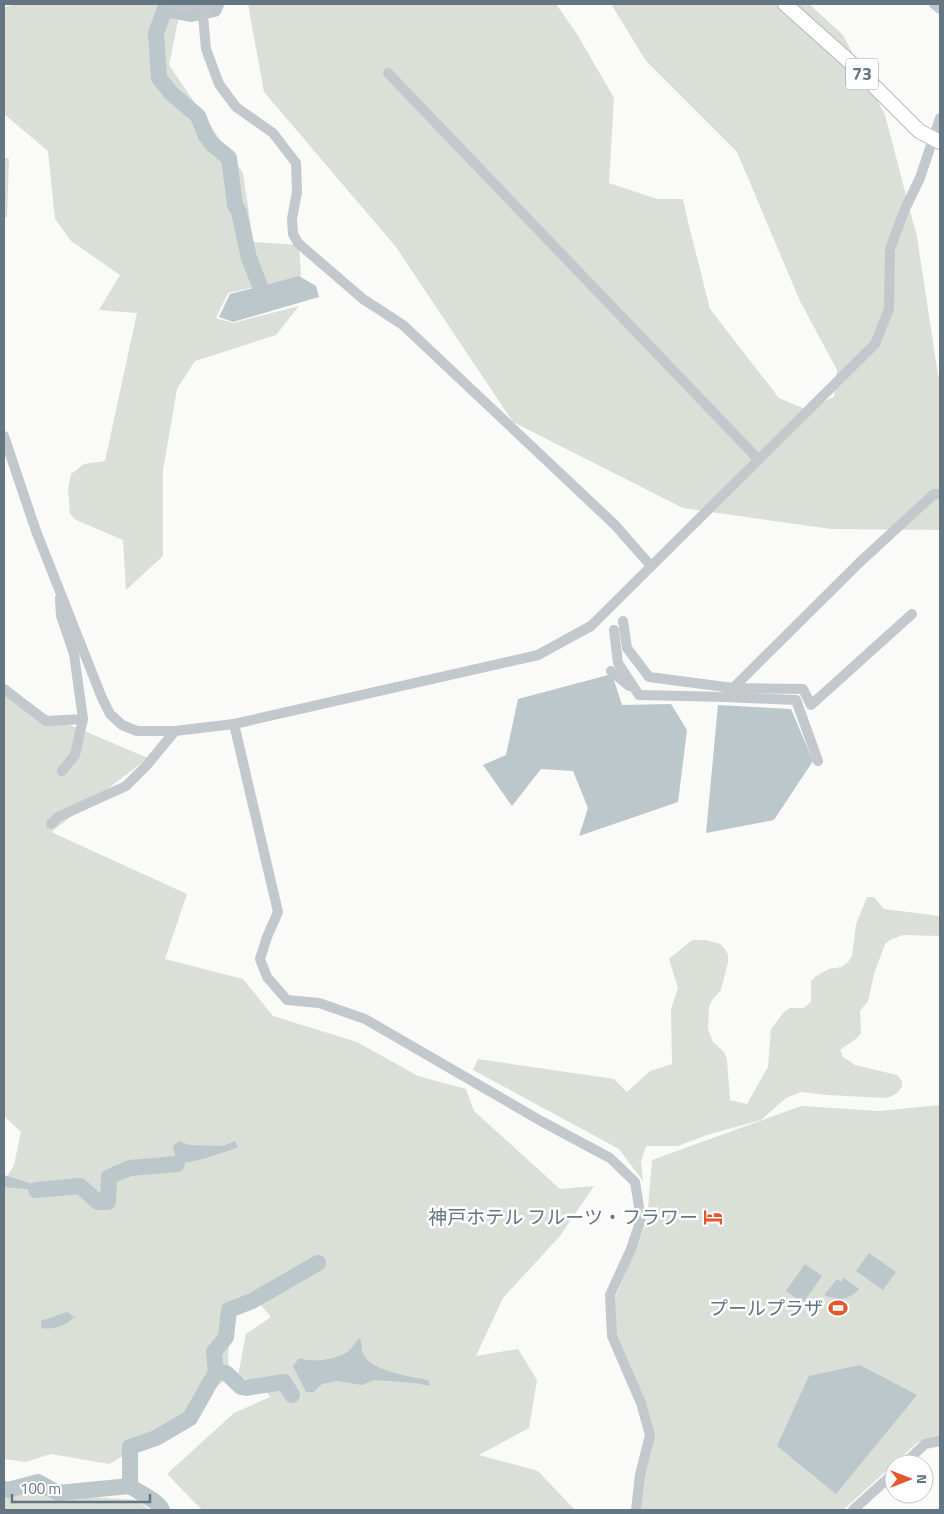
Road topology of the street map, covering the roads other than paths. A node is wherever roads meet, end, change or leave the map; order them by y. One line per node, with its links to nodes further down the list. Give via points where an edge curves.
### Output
1 (175, 4): 2 (street, via 183,7)
2 (197, 4)
3 (210, 4): 13 (street, via 203,16 206,49 219,84 236,107 273,133 296,163 297,192 292,219 293,234 298,243 363,299 403,326 615,525)
4 (785, 4): 9 (main road, 73, via 852,63 919,132)
5 (934, 4): 6 (street)
6 (940, 8)
7 (388, 73): 11 (street)
8 (940, 118): 9 (street)
9 (936, 141): 11 (street, via 890,249 889,309 875,344)
10 (4, 436): 14 (street)
11 (758, 459): 13 (street)
12 (940, 494): 19 (street, via 934,494 909,516)
13 (651, 566): 24 (street, via 591,626 538,655)
14 (59, 590): 23 (street, via 61,616 74,654); 25 (street, via 110,714 137,732)
15 (912, 614): 19 (street, via 811,706 803,689)
16 (623, 621): 19 (street, via 627,648 649,677)
17 (614, 630): 21 (street, via 618,663)
18 (611, 671): 21 (street)
19 (733, 688): 22 (street)
20 (4, 689): 23 (street, via 46,722)
21 (640, 695): 22 (street)
22 (726, 697): 26 (street, via 796,700)
23 (83, 719): 27 (street, via 75,755)
24 (234, 724): 25 (street); 32 (street, via 278,912 260,959 267,977 287,1000 319,1003 365,1019 610,1158 635,1182 641,1219 610,1295 612,1336 641,1403 650,1435 640,1474)
25 (175, 732): 28 (street, via 126,786 58,817)
26 (818, 761)
27 (62, 770)
28 (52, 824)
29 (940, 1441): 30 (street, via 925,1444)
30 (914, 1454)
31 (884, 1482): 33 (street)
32 (636, 1510)
33 (853, 1510)

